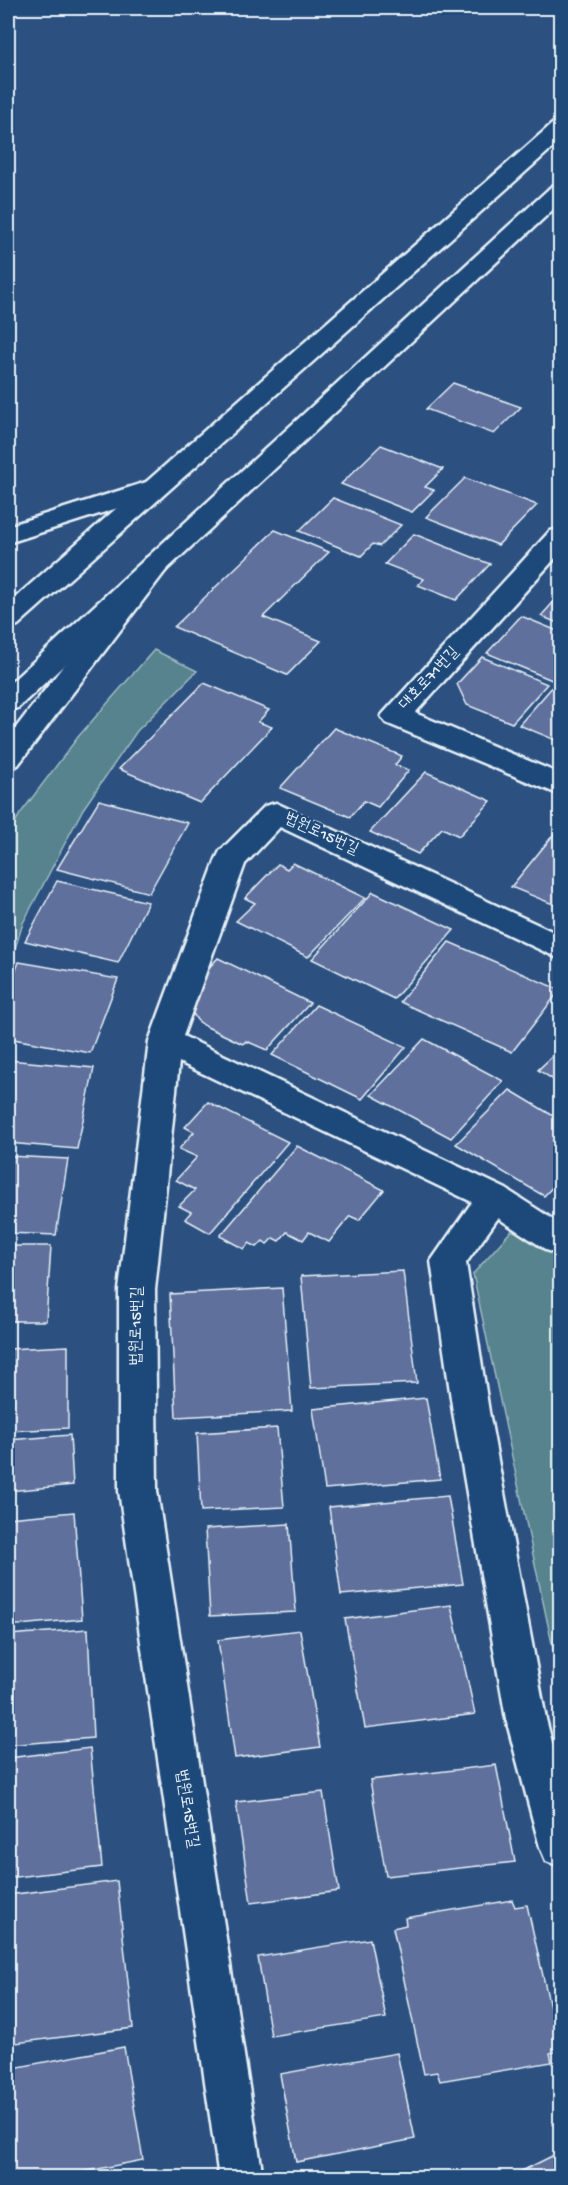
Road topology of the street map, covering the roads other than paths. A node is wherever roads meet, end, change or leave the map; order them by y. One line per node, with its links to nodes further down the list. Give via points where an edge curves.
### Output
1 (561, 129): 3 (street)
2 (561, 191): 6 (street)
3 (156, 488): 4 (street); 7 (street)
4 (8, 535)
5 (561, 537): 10 (street, 대호로71번길, via 396,716)
6 (156, 564): 8 (street); 9 (street)
7 (8, 619)
8 (8, 701)
9 (8, 758)
10 (561, 785)
11 (561, 948): 12 (street, 법원로15번길, via 276,813 231,859)
12 (165, 1041): 13 (street); 16 (street, 법원로15번길, via 137,1290 138,1491)
13 (494, 1198): 14 (street); 15 (street, via 448,1261 526,1719)
14 (561, 1241)
15 (561, 1847)
16 (241, 2178)

